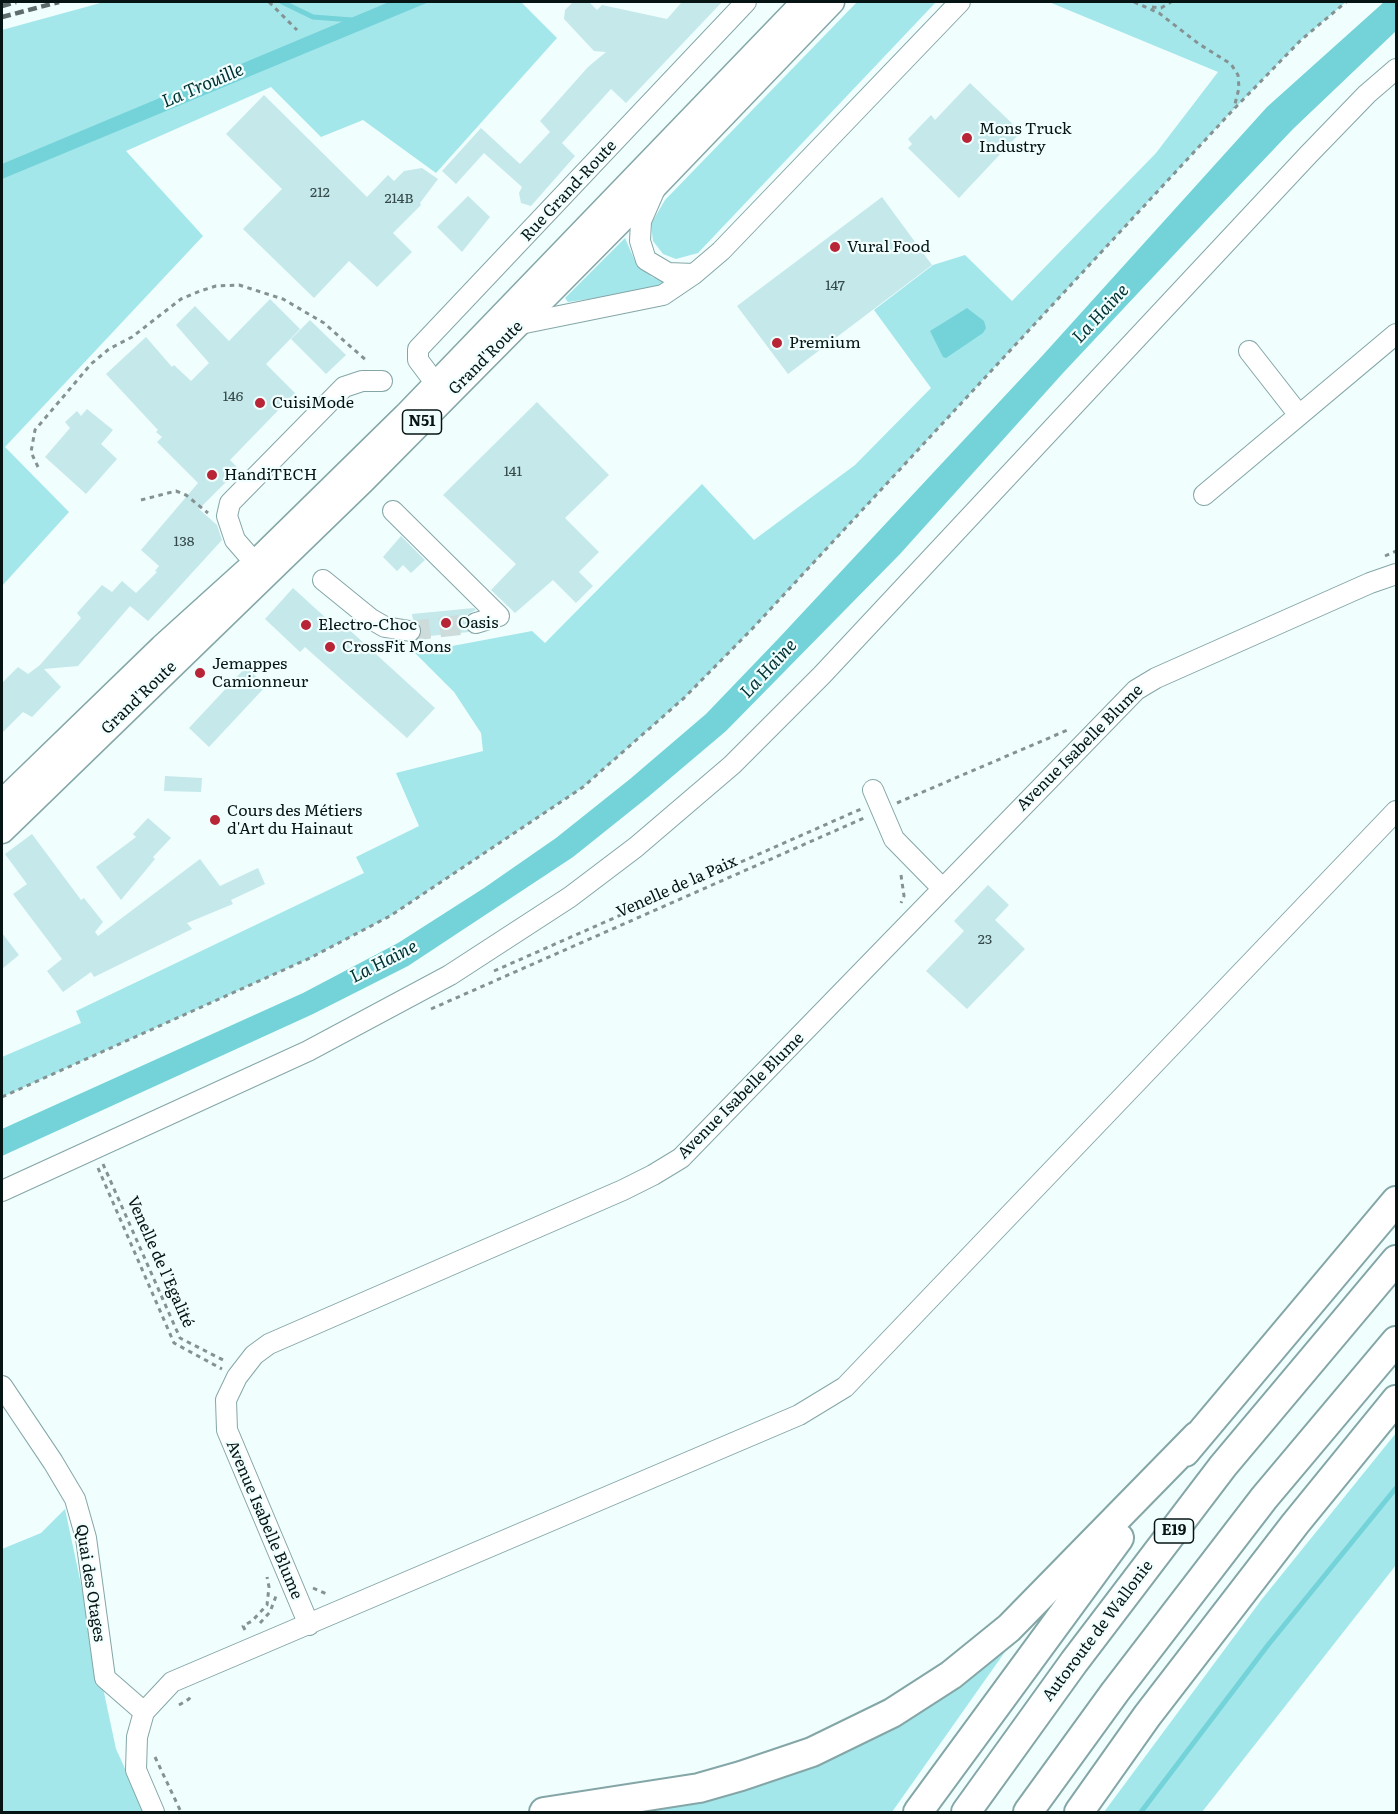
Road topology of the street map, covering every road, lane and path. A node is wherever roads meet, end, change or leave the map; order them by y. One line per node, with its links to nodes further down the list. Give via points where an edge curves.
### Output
1 (269, 2): 10 (path)
2 (746, 2): 19 (street, Rue Grand-Route, via 418,349 418,360)
3 (804, 2): 19 (main road, Grand'Route / N51)
4 (832, 2): 13 (main road, Grand'Route / N51)
5 (960, 2): 14 (street, via 721,251)
6 (1134, 2): 9 (path)
7 (1172, 2): 9 (path, via 1161,8)
8 (1346, 2): 12 (path, via 1301,40)
9 (1148, 6): 12 (path, via 1232,64 1239,88)
10 (297, 30)
11 (1396, 69): 40 (street, via 1308,155 822,675 732,765 636,847 570,897 450,975 308,1051)
12 (1233, 110): 39 (path, via 752,629 684,698 583,787 390,916 320,953)
13 (656, 185): 14 (street, via 641,221 640,241 646,260 669,273); 15 (main road, Grand'Route / N51)
14 (694, 274): 15 (street, via 663,295)
15 (520, 324): 35 (main road, Grand'Route / N51, via 223,619)
16 (1396, 334): 20 (street)
17 (1249, 351): 20 (street)
18 (379, 375): 21 (path, via 324,322 283,299 239,285 216,286 181,299 91,364 34,430 31,452); 26 (street, via 344,387 230,503 227,516 235,540)
19 (436, 384): 26 (main road, Grand'Route / N51)
20 (1299, 415): 22 (street)
21 (38, 467)
22 (1204, 495)
23 (141, 500): 25 (path, via 176,491)
24 (393, 511): 29 (street, via 499,616)
25 (210, 516)
26 (255, 563): 32 (main road, Grand'Route / N51)
27 (1396, 574): 36 (street, Avenue Isabelle Blume, via 1145,684)
28 (323, 580): 30 (street, via 371,619 385,627)
29 (476, 623)
30 (410, 631)
31 (1075, 726): 33 (path, Venelle de la Paix)
32 (2, 802)
33 (881, 802): 36 (street, via 894,838); 37 (path); 38 (path, Venelle de la Paix)
34 (1396, 811): 53 (street, via 845,1387 799,1415)
35 (2, 831)
36 (942, 888): 53 (street, Avenue Isabelle Blume, via 681,1158 623,1190 269,1344 249,1361 226,1400 226,1430)
37 (492, 972)
38 (429, 1009)
39 (2, 1097)
40 (93, 1149): 41 (street); 45 (path, Venelle de l'Egalité, via 180,1338); 46 (path, via 174,1343)
41 (2, 1191)
42 (1396, 1201): 49 (highway)
43 (1396, 1260): 63 (highway, Autoroute de Wallonie / E19, via 1223,1466)
44 (1396, 1341): 64 (highway, via 1264,1498)
45 (228, 1362)
46 (229, 1372)
47 (2, 1386): 57 (street, Quai des Otages, via 75,1499 86,1538 105,1678)
48 (1396, 1400): 65 (highway, via 1294,1524)
49 (1197, 1436): 61 (highway, via 1009,1628 951,1675 892,1713 812,1752 699,1788); 62 (highway)
50 (306, 1580): 52 (path, via 312,1588)
51 (276, 1591): 54 (path, via 270,1612)
52 (339, 1595)
53 (309, 1625): 57 (street, via 172,1682)
54 (246, 1633)
55 (194, 1691): 56 (path, via 189,1699)
56 (172, 1708)
57 (144, 1712): 59 (street, via 136,1737 136,1770)
58 (154, 1754): 60 (path)
59 (154, 1812)
60 (182, 1812)
61 (544, 1812)
62 (918, 1812)
63 (966, 1812)
64 (1028, 1812)
65 (1079, 1812)

